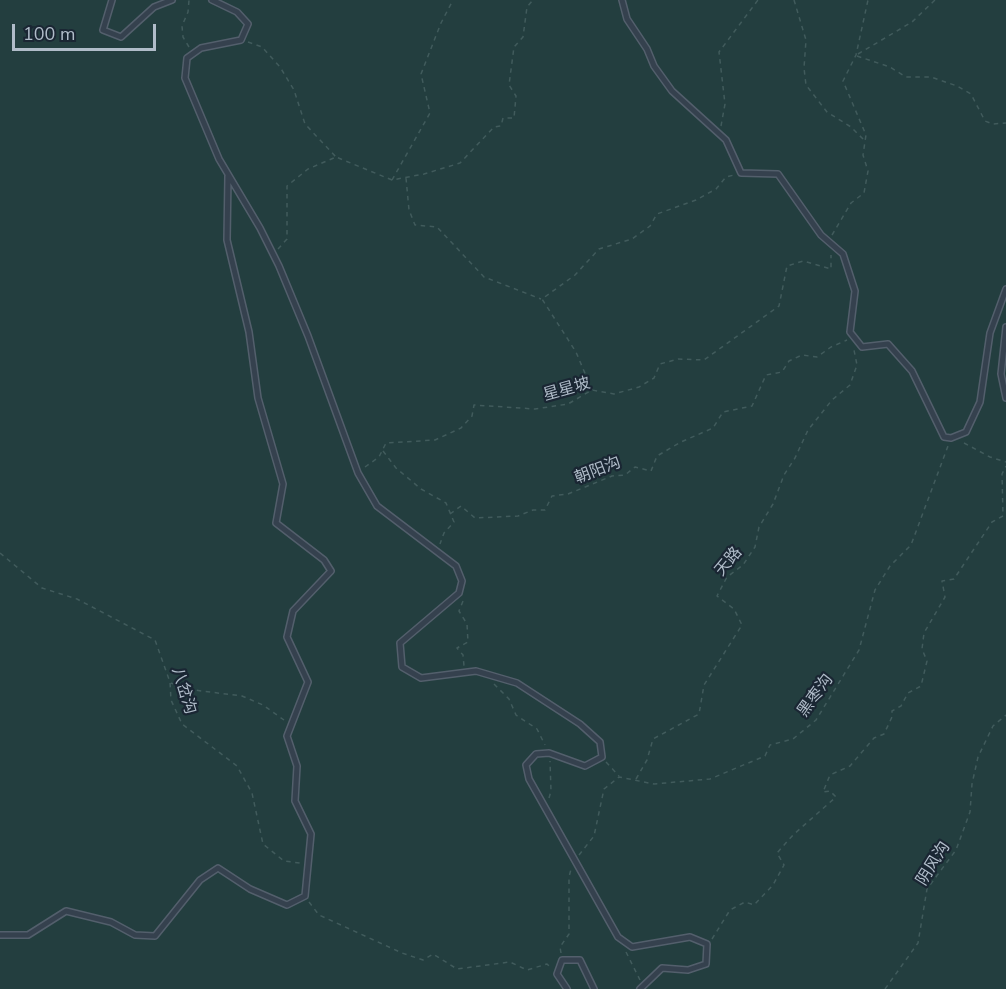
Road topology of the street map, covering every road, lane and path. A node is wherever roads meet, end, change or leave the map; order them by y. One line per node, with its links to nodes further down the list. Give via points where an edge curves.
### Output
1 (112, 0): 2 (lane, via 103,30 121,37 154,7)
2 (172, 0)
3 (189, 0): 13 (path, via 182,26)
4 (212, 0): 12 (lane, via 237,12 248,24)
5 (453, 0): 22 (path, via 421,74 430,113)
6 (533, 0): 21 (path, via 527,6 523,37 514,47 509,85 516,96 514,118 503,118 501,126 494,127 460,163)
7 (622, 0): 16 (lane, via 627,19 672,91)
8 (758, 0): 16 (path, via 718,52 725,104)
9 (794, 0): 17 (path, via 807,40 806,85 827,112)
10 (868, 0): 14 (path)
11 (935, 0): 14 (path, via 912,22)
12 (241, 40): 13 (lane, via 201,48); 18 (path, via 262,47 280,67 294,90 305,124)
13 (192, 54): 20 (lane, via 187,58 185,78)
14 (856, 55): 15 (path, via 906,77 931,77 957,86 971,94 985,121); 17 (path, via 843,81 866,135)
15 (1006, 123)
16 (720, 135): 19 (lane)
17 (865, 141): 23 (path, via 863,155 868,171 864,193 851,203 832,232)
18 (336, 157): 22 (path); 24 (path, via 308,169 287,186 287,239)
19 (741, 173): 23 (lane, via 778,174 821,235); 26 (path, via 726,177 717,189 696,200 657,214 650,226 632,239 599,249 575,275)
20 (228, 174): 24 (lane); 45 (lane, via 227,240 249,332 258,398 283,484 276,523 324,560 331,571 293,611 288,637 308,682)
21 (406, 177): 22 (path); 26 (path, via 409,210 415,225 437,227 484,277)
22 (392, 180)
23 (832, 244): 28 (lane, via 843,254 855,291 850,332); 29 (path, 星星坡, via 831,269 803,261 787,266 780,306 704,360 678,359 660,364 654,378 614,394)
24 (273, 255): 36 (lane, via 308,336)
25 (1006, 289): 31 (lane, via 990,333 980,402 966,432)
26 (542, 299): 29 (path, via 576,352)
27 (1006, 327): 30 (lane, via 1001,374)
28 (854, 337): 32 (lane, via 862,347 888,344 912,371 944,437); 37 (path, 朝阳沟, via 818,357 801,355 789,361 782,372 766,375 752,406 723,412 713,428 657,456 651,471 635,466 626,475 552,496 545,510 518,516 475,518 461,506); 49 (path, 天路, via 857,364 850,386 832,400 808,430 759,526 755,547 743,566 727,577 717,596 734,609 742,625 704,685 699,714 653,739)
29 (592, 390): 33 (path, 星星坡, via 568,404 535,409 474,405 472,416 461,428 435,440 386,443)
30 (1006, 398)
31 (957, 436): 32 (lane); 34 (path, via 969,447)
32 (951, 438): 49 (path, 黑枣沟, via 911,545 890,566 875,590 859,650 816,720 793,739 770,745 765,756 710,779 654,784)
33 (382, 450): 36 (path, 星星坡, via 379,458); 37 (path, via 396,468 446,503)
34 (1006, 462)
35 (1006, 466): 56 (path, via 1002,474 1003,516 992,522 954,579 942,581 945,597 924,633 922,649 927,661 921,686 908,693 901,706 892,711 884,734 874,738 850,766 830,775 824,792 830,791 836,797 777,853 784,865 773,885 754,905 745,902 730,910)
36 (357, 473): 38 (lane, via 377,506)
37 (450, 514): 38 (path, via 454,522)
38 (437, 550): 40 (lane, via 456,566 462,581)
39 (0, 553): 43 (path, 八岔沟, via 42,588 77,599 155,640)
40 (459, 593): 41 (path, via 464,599 459,611 466,624 468,642 457,648 463,655); 41 (lane, via 400,643 402,667 421,678)
41 (465, 672): 42 (lane)
42 (491, 675): 46 (path, via 516,715 537,729); 47 (lane, via 517,683 580,724 600,742)
43 (170, 682): 45 (path, via 186,690 242,696); 52 (path, 八岔沟, via 171,699 182,724 237,766 252,792 263,844 284,861)
44 (1006, 715): 62 (path, 阴风沟, via 993,726 978,757 970,812 956,850 927,889 918,943)
45 (291, 725): 52 (lane, via 287,736 297,766 294,801 311,834)
46 (549, 753): 47 (lane, via 585,766); 50 (path, via 551,791); 50 (lane, via 536,754 526,765 529,779)
47 (602, 757): 48 (path)
48 (619, 777): 49 (path, 黑枣沟); 51 (path, via 604,789 594,836)
49 (636, 779)
50 (546, 807): 51 (lane)
51 (575, 860): 55 (lane); 57 (path, via 569,877 569,934 560,947)
52 (308, 865): 53 (lane)
53 (305, 896): 54 (lane, via 287,905 249,889 218,868 201,880 155,936 135,935 111,922 66,911 28,935); 58 (path, via 320,915 423,960 433,954 457,969 510,962 527,970 547,964)
54 (0, 935)
55 (618, 937): 56 (lane, via 632,946 690,937); 59 (path)
56 (708, 944): 59 (lane, via 706,964 688,970 662,968)
57 (562, 960): 58 (lane); 61 (lane, via 580,960)
58 (556, 974): 60 (lane)
59 (642, 988)
60 (567, 989)
61 (594, 989)
62 (885, 989)

